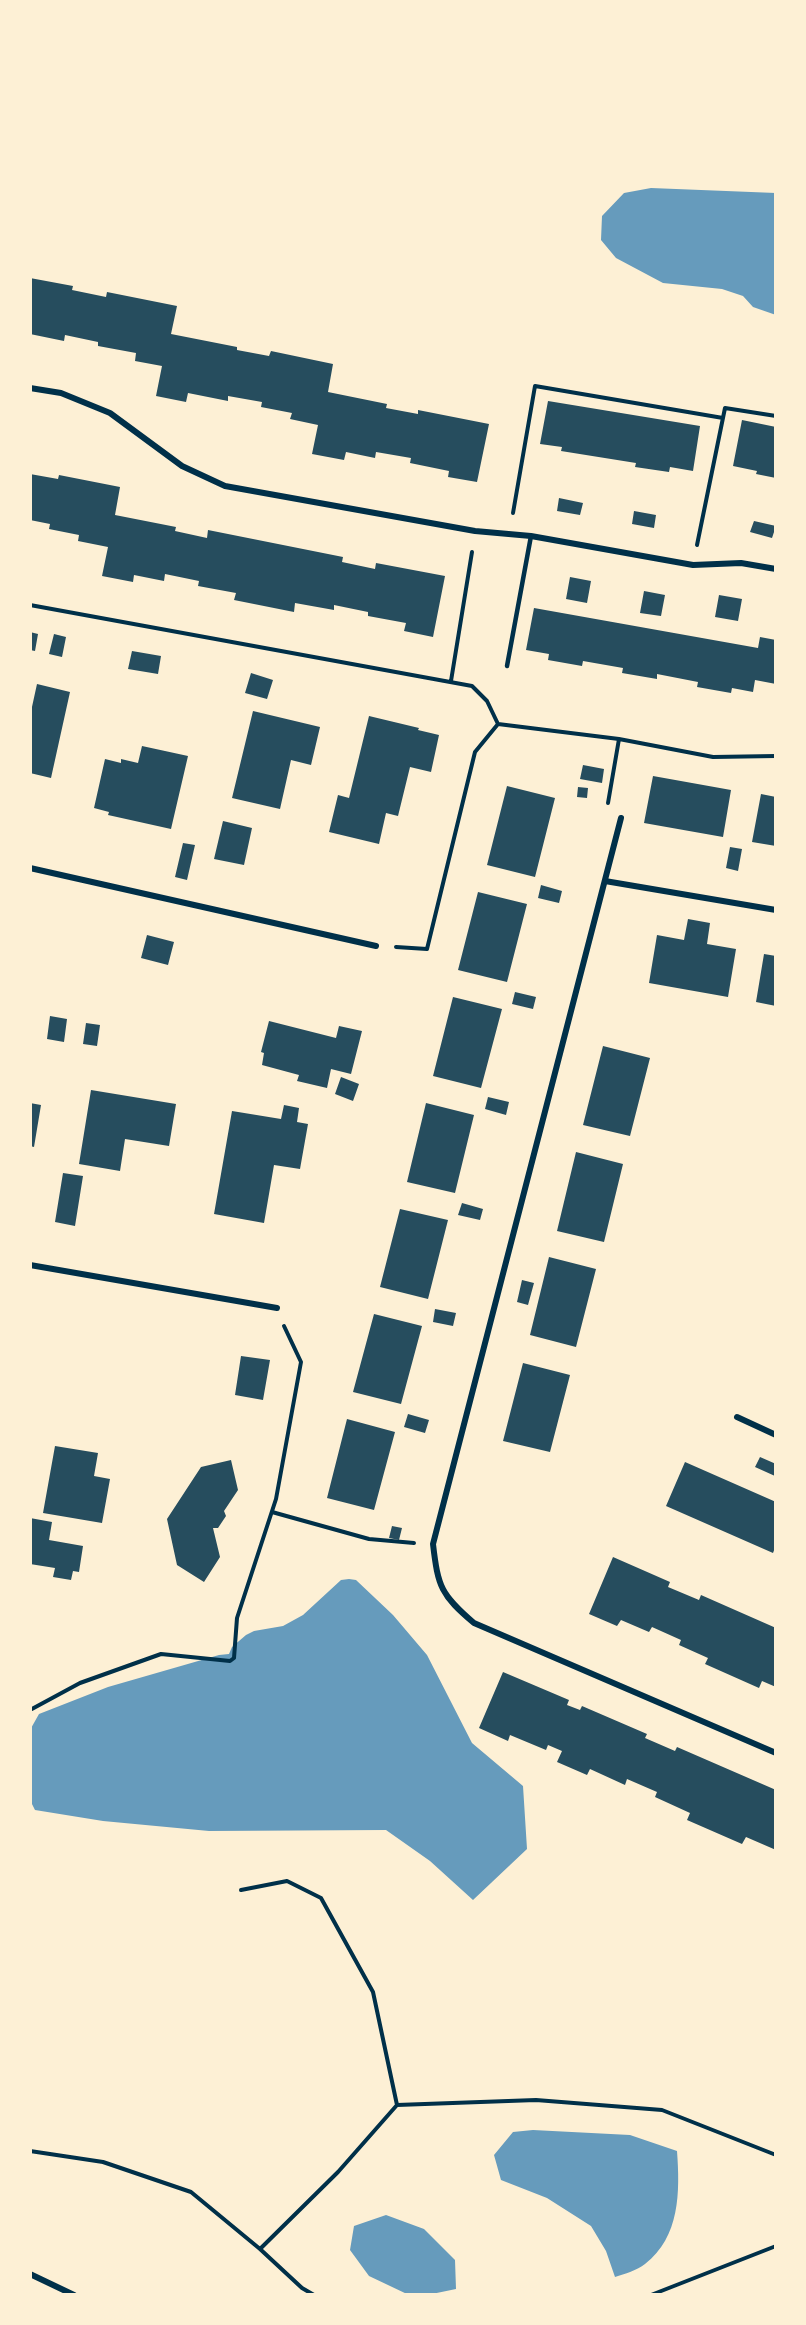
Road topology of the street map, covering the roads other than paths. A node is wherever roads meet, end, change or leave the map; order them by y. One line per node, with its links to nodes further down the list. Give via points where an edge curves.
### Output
1 (30, 388): 2 (street, via 61,393 110,413 182,466 225,486 475,531)
2 (531, 536): 3 (street, via 693,565 741,562); 4 (lane)
3 (776, 569)
4 (507, 666)
5 (621, 818): 7 (street)
6 (30, 868): 9 (street)
7 (605, 881): 8 (street); 14 (street, via 433,1544 437,1576 449,1602 474,1623)
8 (776, 910)
9 (376, 946)
10 (30, 1265): 11 (street)
11 (276, 1308)
12 (736, 1417): 13 (street)
13 (776, 1435)
14 (776, 1754)
15 (30, 2274): 16 (street)
16 (74, 2295)

